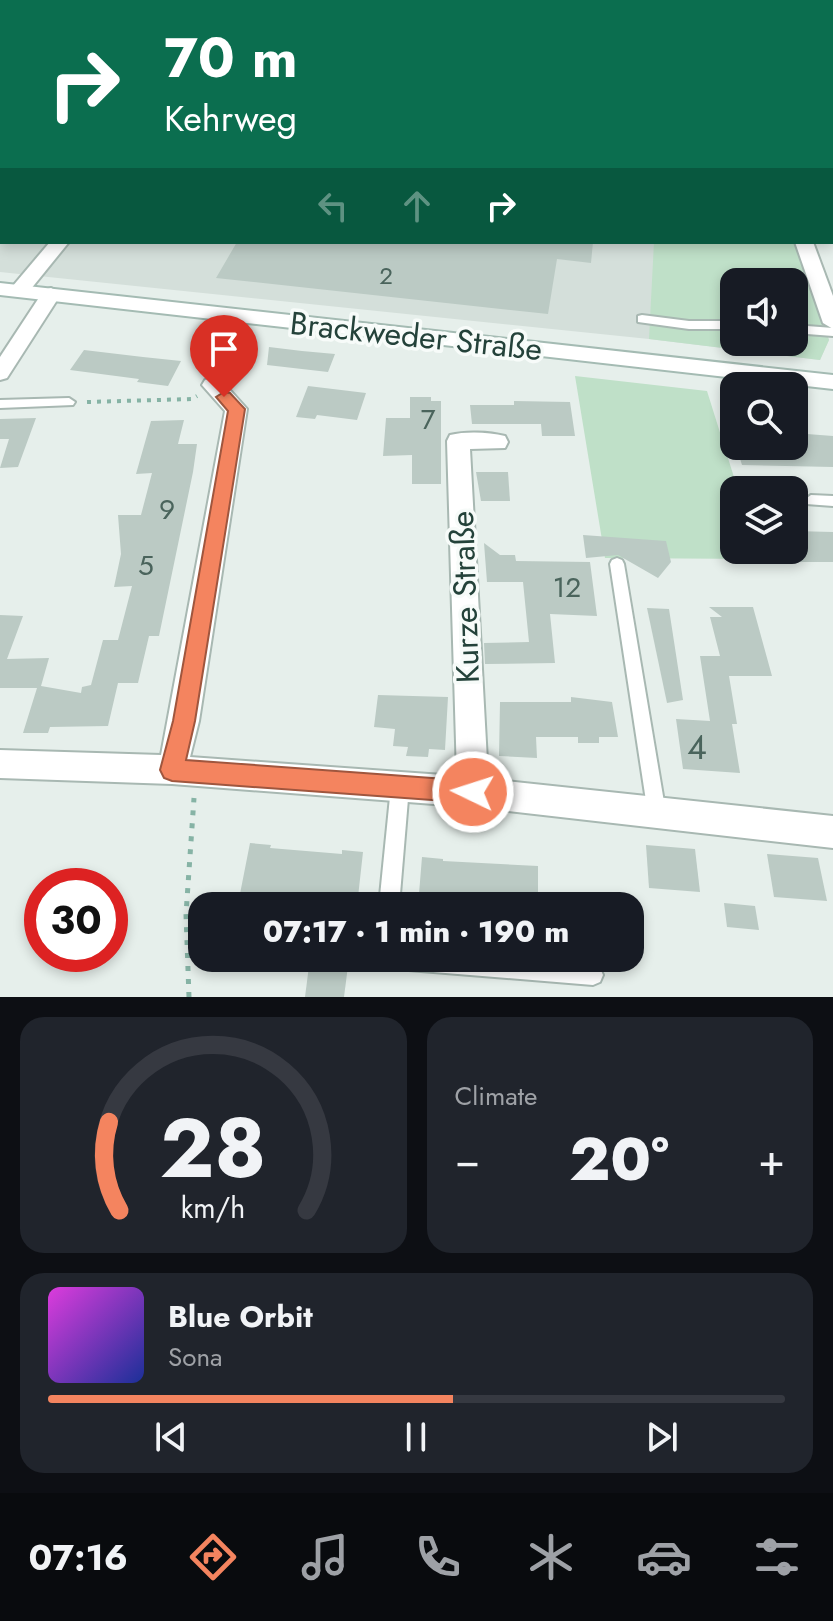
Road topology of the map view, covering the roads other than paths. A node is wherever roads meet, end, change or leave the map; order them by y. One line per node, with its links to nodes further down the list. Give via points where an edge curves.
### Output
1 (58, 244): 3 (street)
2 (805, 244): 6 (street)
3 (10, 290): 4 (street, Brackweder Straße)
4 (51, 294): 10 (street); 11 (street, Brackweder Straße)
5 (642, 319): 7 (lane)
6 (833, 323)
7 (720, 325)
8 (808, 330): 9 (lane)
9 (833, 332)
10 (0, 373)
11 (833, 382)
12 (213, 385): 20 (street, via 236,409 184,721)
13 (69, 402): 14 (lane)
14 (0, 404)
15 (497, 442): 22 (street, Kurze Straße, via 458,441)
16 (811, 500): 17 (lane)
17 (833, 501)
18 (617, 564): 23 (lane)
19 (0, 764): 20 (street)
20 (186, 771): 21 (street)
21 (400, 787): 22 (street); 25 (lane)
22 (473, 792): 23 (street)
23 (657, 815): 24 (street)
24 (833, 832)
25 (390, 892)
26 (556, 972): 27 (lane)
27 (593, 975)

